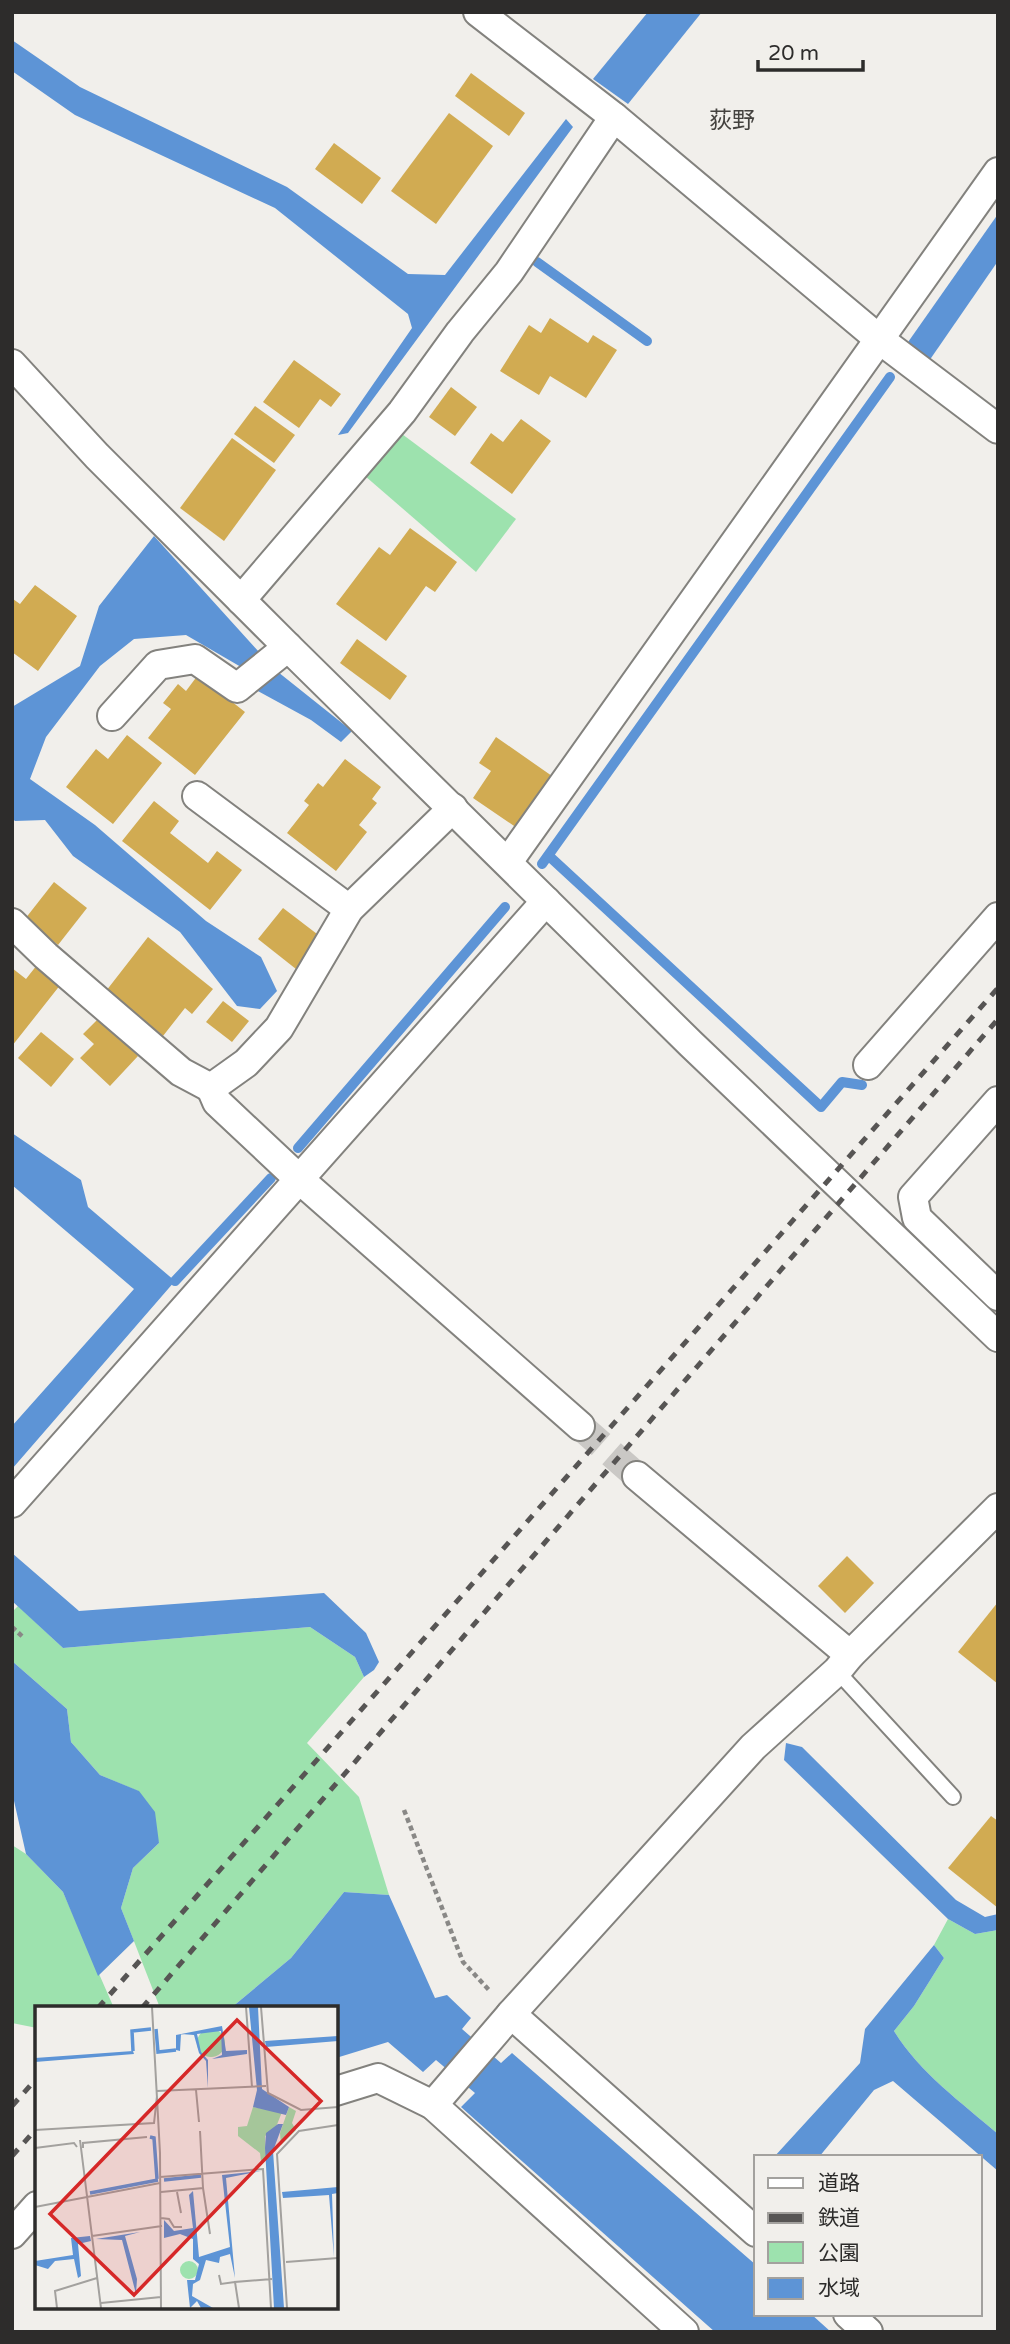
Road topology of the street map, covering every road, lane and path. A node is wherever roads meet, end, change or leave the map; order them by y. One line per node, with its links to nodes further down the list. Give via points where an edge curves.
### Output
1 (478, 12): 2 (street)
2 (614, 117): 4 (street); 7 (street, via 509,272 402,412)
3 (998, 172): 4 (street)
4 (879, 339): 6 (street); 12 (street)
5 (12, 364): 7 (street)
6 (998, 429)
7 (241, 600): 8 (street)
8 (288, 647): 9 (street, via 237,688 195,659 158,665); 11 (street)
9 (112, 716)
10 (197, 796): 14 (street)
11 (453, 808): 12 (street); 14 (street)
12 (508, 862): 13 (street)
13 (547, 901): 20 (street); 22 (street)
14 (349, 909): 18 (street, via 279,1028 246,1063)
15 (998, 917): 17 (street)
16 (12, 923): 18 (street, via 181,1072)
17 (868, 1065)
18 (211, 1088): 20 (street, via 217,1102)
19 (998, 1101): 21 (street, via 913,1197 917,1218)
20 (299, 1179): 23 (street); 25 (street)
21 (998, 1296)
22 (998, 1336)
23 (580, 1426)
24 (637, 1476): 29 (street)
25 (12, 1503)
26 (995, 1516): 29 (street)
27 (12, 1627): 28 (path)
28 (23, 1637)
29 (844, 1663): 30 (lane); 32 (street, via 753,1747)
30 (953, 1797)
31 (404, 1810): 32 (path, via 463,1962)
32 (512, 2014): 34 (street); 36 (street)
33 (338, 2090): 34 (street, via 378,2078)
34 (441, 2096): 39 (street)
35 (35, 2208): 37 (street)
36 (754, 2230)
37 (12, 2234)
38 (850, 2316): 40 (street)
39 (684, 2332)
40 (868, 2332)

